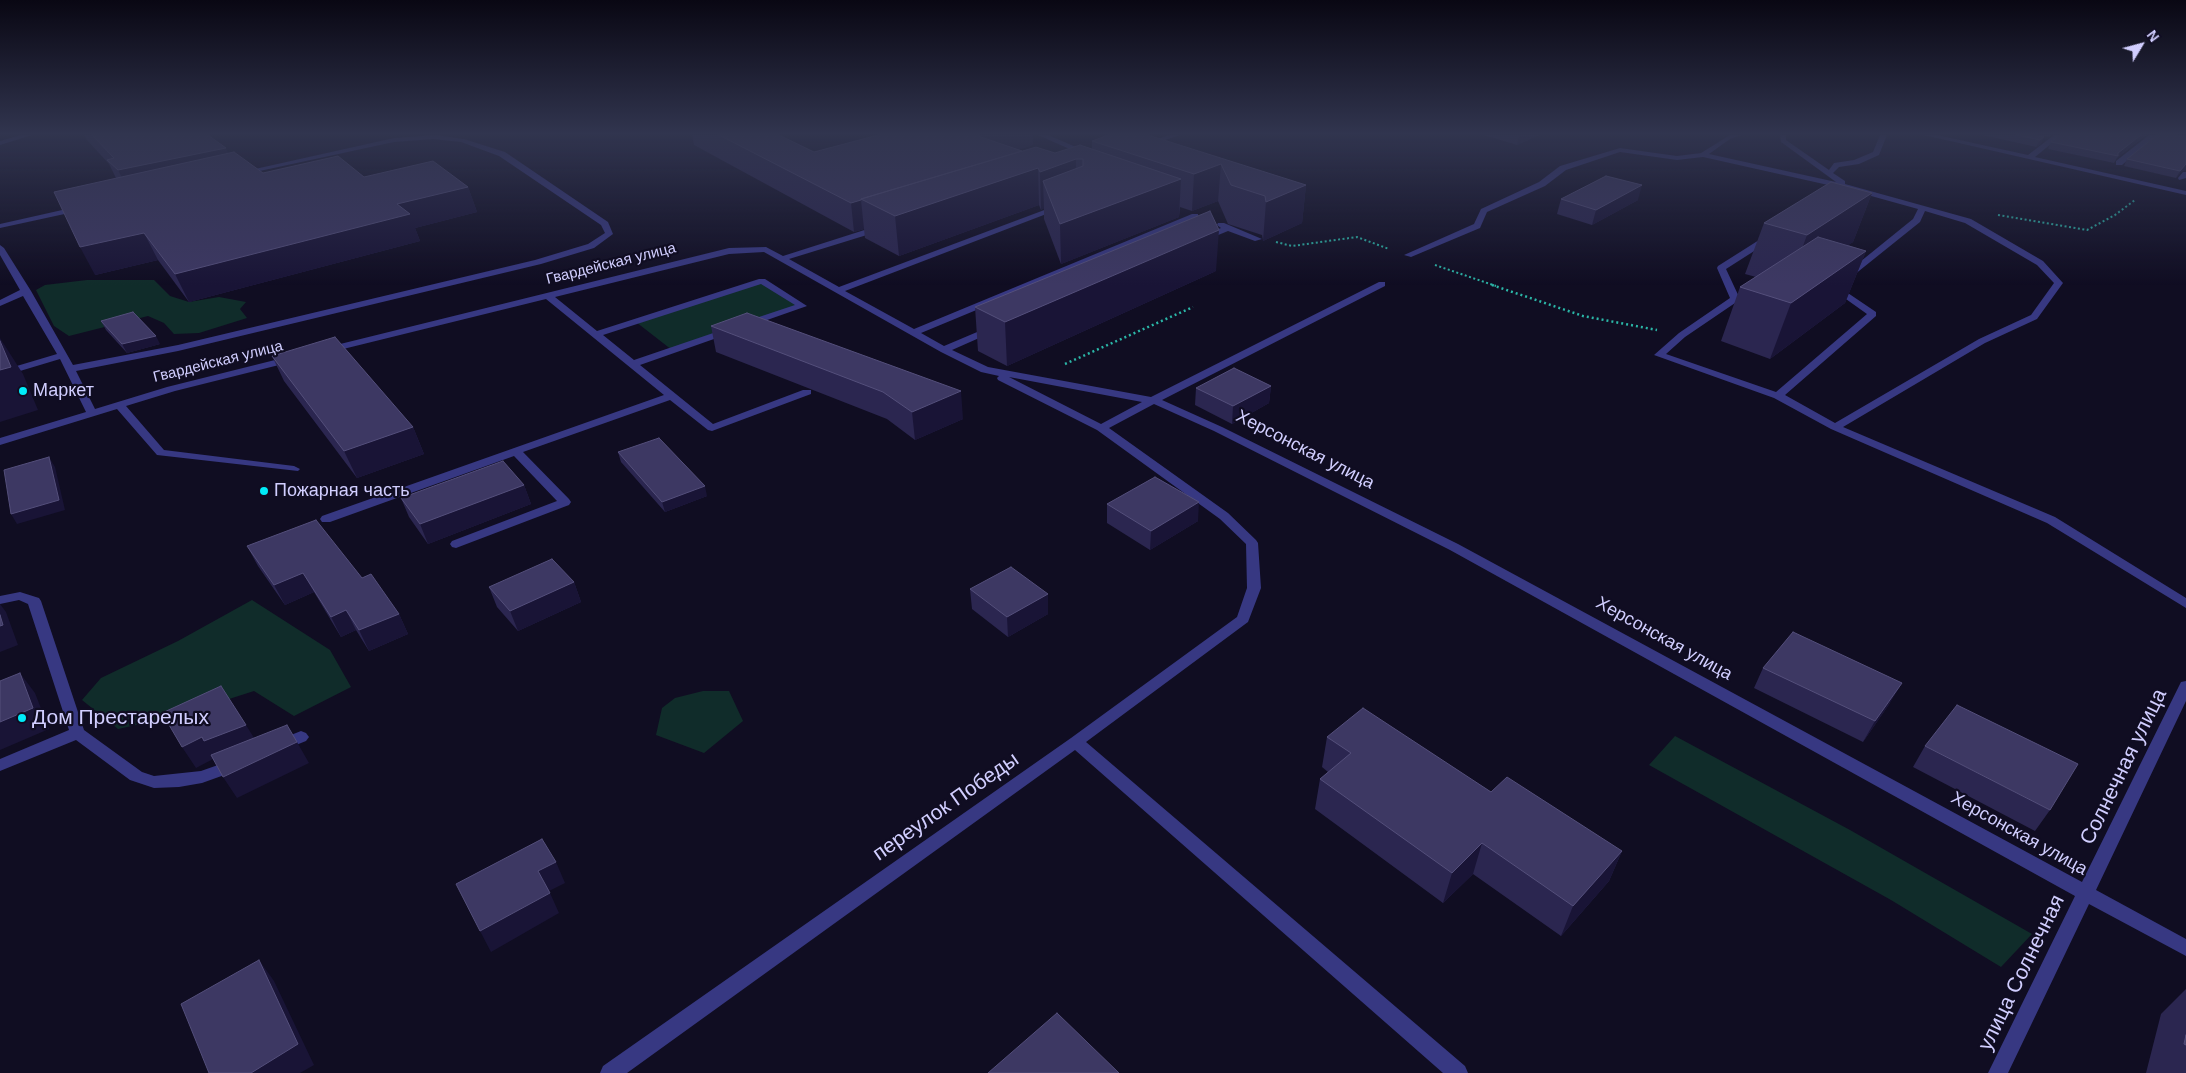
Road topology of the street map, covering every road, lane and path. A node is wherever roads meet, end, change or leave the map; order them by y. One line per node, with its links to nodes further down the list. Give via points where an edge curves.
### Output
1 (548, 185): 39 (street, via 606,224 609,234 591,246 538,262 178,348)
2 (1540, 185): 22 (street, via 1484,212 1477,226)
3 (1825, 185): 7 (street)
4 (1839, 185): 7 (street)
5 (2150, 185): 6 (street)
6 (2154, 186): 8 (street); 13 (path, via 2115,215 2087,230)
7 (1844, 190): 11 (street)
8 (2186, 194)
9 (1070, 204): 25 (street)
10 (86, 207): 15 (street)
11 (1922, 208): 45 (street, via 1917,220 1833,287 1873,314); 49 (street, via 1968,221 2040,262 2059,283 2034,317 1982,341)
12 (1186, 213): 14 (street)
13 (1990, 213)
14 (1203, 219): 17 (street); 31 (street)
15 (0, 226)
16 (885, 227): 23 (street)
17 (1228, 228): 19 (street); 20 (street)
18 (1776, 232): 33 (street, via 1721,268 1735,299)
19 (1258, 238): 22 (path, via 1292,246 1357,237)
20 (1191, 244)
21 (0, 248): 26 (street)
22 (1408, 256): 33 (path, via 1583,316)
23 (782, 259): 25 (street, Гвардейская улица); 27 (street, Гвардейская улица, via 766,250 729,251)
24 (1382, 284): 46 (street)
25 (839, 290): 31 (street, Гвардейская улица)
26 (26, 291): 28 (street); 36 (street)
27 (547, 295): 32 (street); 35 (street, Гвардейская улица)
28 (0, 303)
29 (1193, 307): 42 (path)
30 (999, 326): 34 (street)
31 (913, 332): 34 (street, Гвардейская улица)
32 (596, 334): 38 (street); 38 (street, via 762,281 802,306)
33 (1682, 335): 45 (street, via 1659,355)
34 (944, 350): 40 (street, Гвардейская улица)
35 (316, 353)
36 (63, 355): 39 (street); 41 (street)
37 (297, 358): 47 (street, Гвардейская улица)
38 (633, 364): 44 (street)
39 (70, 369): 48 (street)
40 (986, 370): 42 (street, Херсонская улица); 50 (street)
41 (0, 374)
42 (1030, 380): 46 (street, Херсонская улица)
43 (807, 392): 44 (street, via 712,428)
44 (670, 396): 52 (street)
45 (1778, 396): 49 (street)
46 (1155, 401): 50 (street); 65 (street, Херсонская улица, via 1454,547)
47 (119, 405): 48 (street, Гвардейская улица); 53 (street, via 161,453)
48 (92, 414): 51 (street, Гвардейская улица)
49 (1835, 427): 57 (street, via 2051,520)
50 (1101, 428): 61 (street, переулок Победы, via 1224,516 1252,543 1254,588 1243,619)
51 (0, 442)
52 (516, 451): 54 (street); 55 (street, via 565,502)
53 (294, 469)
54 (326, 519)
55 (456, 544)
56 (0, 600): 59 (street, via 20,596 34,601)
57 (2186, 604)
58 (2186, 686): 65 (street, Солнечная улица)
59 (77, 733): 63 (street, via 136,776 154,782 202,777); 64 (street)
60 (301, 737): 62 (street)
61 (1076, 742): 67 (street, переулок Победы); 68 (street)
62 (267, 751)
63 (250, 758)
64 (0, 765)
65 (2087, 893): 66 (street, Херсонская улица); 69 (street, улица Солнечная)
66 (2186, 948)
67 (610, 1073)
68 (1458, 1073)
69 (1998, 1073)

